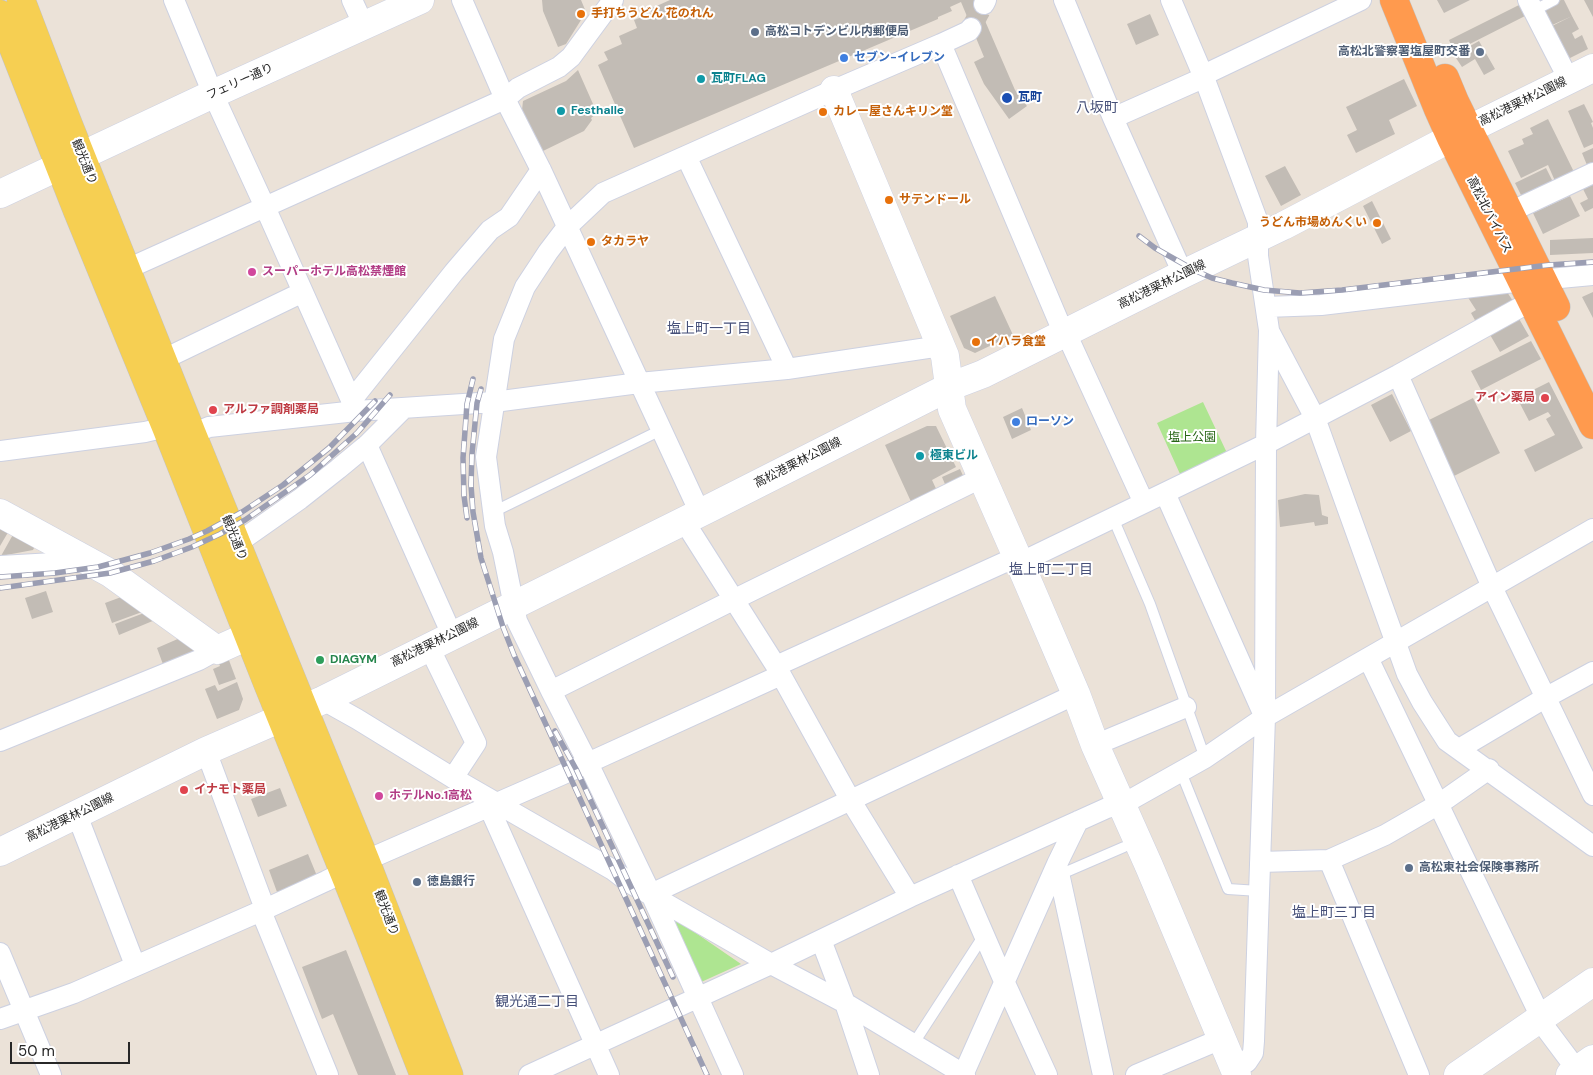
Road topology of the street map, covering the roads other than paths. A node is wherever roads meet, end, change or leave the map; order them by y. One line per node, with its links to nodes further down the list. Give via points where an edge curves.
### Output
1 (21, 0): 27 (main road, 観光通り)
2 (174, 0): 22 (street)
3 (352, 0): 15 (street)
4 (420, 0): 15 (street, フェリー通り)
5 (462, 0): 23 (street)
6 (613, 0): 23 (street, via 571,58)
7 (1064, 0): 24 (street)
8 (1171, 0): 19 (street)
9 (1361, 0): 19 (street)
10 (1394, 0): 25 (highway, 高松北バイパス, via 1438,109)
11 (1414, 0): 25 (highway, 高松北バイパス, via 1455,102)
12 (1554, 0): 13 (lane)
13 (1530, 5): 20 (street)
14 (0, 14): 27 (main road, 観光通り)
15 (364, 26): 22 (street, フェリー通り)
16 (971, 28): 17 (street)
17 (941, 44): 21 (street); 42 (street)
18 (1593, 68): 20 (street, 高松港栗林公園線)
19 (1204, 76): 24 (street); 34 (street, via 1258,222)
20 (1568, 80): 25 (street, 高松港栗林公園線)
21 (834, 90): 26 (street); 43 (street)
22 (213, 94): 27 (street, フェリー通り); 31 (street)
23 (505, 99): 28 (street); 31 (street)
24 (1113, 118): 36 (street)
25 (1460, 133): 32 (highway, 高松北バイパス); 34 (street, 高松港栗林公園線); 38 (highway, 高松北バイパス)
26 (686, 156): 33 (street, via 603,193); 45 (street)
27 (70, 161): 30 (street, フェリー通り); 35 (main road, 観光通り); 55 (main road, 観光通り)
28 (541, 170): 33 (street); 51 (street, via 509,217 490,230 454,272)
29 (1593, 173): 32 (street)
30 (0, 194)
31 (265, 207): 35 (street); 39 (street)
32 (1510, 212): 38 (highway, 高松北バイパス)
33 (568, 227): 48 (street); 50 (street, via 525,287 504,339)
34 (1258, 238): 36 (street, 高松港栗林公園線); 40 (street)
35 (127, 269): 44 (main road, 観光通り)
36 (1183, 274): 42 (street, 高松港栗林公園線)
37 (1593, 275): 38 (street)
38 (1533, 287): 40 (street); 46 (street, via 1519,308); 47 (highway, 高松北バイパス); 54 (highway, 高松北バイパス)
39 (303, 292): 44 (street); 51 (street)
40 (1266, 308): 41 (street)
41 (1269, 330): 53 (street); 58 (street)
42 (1065, 334): 49 (street, 高松港栗林公園線); 63 (street)
43 (941, 346): 45 (street); 49 (street)
44 (162, 360): 57 (main road, 観光通り)
45 (787, 369): 48 (street)
46 (1398, 375): 53 (street); 73 (street)
47 (1593, 382)
48 (639, 383): 50 (street); 56 (street)
49 (948, 387): 61 (street, via 952,409); 66 (street, 高松港栗林公園線)
50 (494, 402): 52 (street); 64 (street, via 486,457)
51 (354, 406): 52 (street); 57 (street, via 209,427)
52 (404, 408): 59 (street)
53 (1315, 418): 58 (street); 78 (street)
54 (1593, 426)
55 (166, 427): 60 (street); 76 (main road, 観光通り)
56 (660, 430): 64 (lane); 66 (street)
57 (192, 434): 69 (main road, 観光通り)
58 (1266, 444): 62 (street); 88 (street)
59 (367, 446): 69 (street); 77 (street)
60 (0, 452)
61 (983, 477): 70 (street); 74 (street)
62 (1165, 493): 63 (street); 88 (street)
63 (1144, 503): 67 (street)
64 (493, 512): 75 (street)
65 (0, 513): 71 (street)
66 (692, 517): 74 (street); 75 (street, 高松港栗林公園線)
67 (1113, 518): 70 (street, via 1032,557); 86 (lane, via 1150,604)
68 (1593, 529): 73 (street)
69 (236, 544): 87 (main road, 観光通り)
70 (1018, 559): 81 (street, via 1003,563); 84 (street)
71 (90, 561): 72 (street); 79 (street)
72 (0, 566)
73 (1492, 587): 78 (street); 85 (street)
74 (734, 598): 81 (street); 83 (street)
75 (514, 604): 77 (street, 高松港栗林公園線); 83 (street, via 517,621)
76 (248, 636): 79 (street); 87 (main road, 観光通り)
77 (440, 641): 87 (street, 高松港栗林公園線); 97 (street, via 476,743)
78 (1396, 642): 80 (street); 91 (street, via 1407,674 1422,702 1447,741)
79 (217, 650): 89 (street)
80 (1368, 658): 88 (street); 102 (street)
81 (779, 671): 94 (street); 99 (street)
82 (1593, 672): 85 (street)
83 (551, 691): 94 (street)
84 (1076, 694): 90 (street); 99 (street)
85 (1545, 698): 91 (street); 98 (street)
86 (1186, 707): 90 (street); 93 (lane)
87 (302, 709): 92 (street, 高松港栗林公園線); 97 (street, via 357,718); 110 (main road, 観光通り)
88 (1265, 717): 93 (street); 109 (street)
89 (0, 740)
90 (1095, 745): 101 (street)
91 (1459, 749): 95 (street)
92 (206, 751): 103 (street, 高松港栗林公園線); 116 (street)
93 (1205, 758): 96 (street)
94 (588, 763): 100 (street); 114 (street)
95 (1489, 770): 102 (street); 105 (street)
96 (1181, 772): 101 (street); 113 (lane, via 1228,889)
97 (453, 778): 100 (street)
98 (1593, 795)
99 (851, 801): 114 (street); 115 (street)
100 (496, 803): 110 (street); 114 (street); 131 (street, via 493,816)
101 (1121, 803): 104 (street); 129 (street)
102 (1439, 804): 108 (street, via 1385,835); 127 (street)
103 (77, 814): 107 (street, 高松港栗林公園線); 121 (street)
104 (1078, 821): 111 (street); 112 (street)
105 (1593, 846)
106 (1124, 847): 111 (lane)
107 (0, 852)
108 (1329, 860): 109 (street); 146 (street)
109 (1260, 862): 113 (street)
110 (355, 867): 116 (street); 136 (main road, 観光通り); 137 (main road, 観光通り)
111 (1058, 869): 122 (street); 144 (street)
112 (958, 875): 115 (street); 117 (street)
113 (1259, 891): 133 (street, via 1253,1053)
114 (651, 894): 120 (street); 124 (street)
115 (910, 897): 118 (street)
116 (263, 910): 121 (street); 135 (street)
117 (985, 934): 122 (street); 130 (lane)
118 (821, 940): 120 (street); 125 (street)
119 (0, 952): 126 (street)
120 (771, 964): 124 (street); 125 (street)
121 (135, 965): 126 (street, via 74,993)
122 (1004, 981): 142 (street); 143 (street)
123 (1593, 982): 127 (street)
124 (698, 998): 131 (street); 140 (street)
125 (845, 1002): 130 (street); 141 (street)
126 (24, 1010): 128 (street); 134 (street)
127 (1542, 1017): 132 (street, via 1547,1030); 147 (street)
128 (0, 1020)
129 (1221, 1039): 133 (street); 145 (street)
130 (914, 1043): 142 (street)
131 (595, 1045): 138 (street); 139 (street)
132 (1580, 1068)
133 (1236, 1072)
134 (50, 1075)
135 (328, 1075)
136 (424, 1075)
137 (449, 1075)
138 (529, 1075)
139 (609, 1075)
140 (733, 1075)
141 (869, 1075)
142 (964, 1075)
143 (1047, 1075)
144 (1103, 1075)
145 (1136, 1075)
146 (1420, 1075)
147 (1458, 1075)

